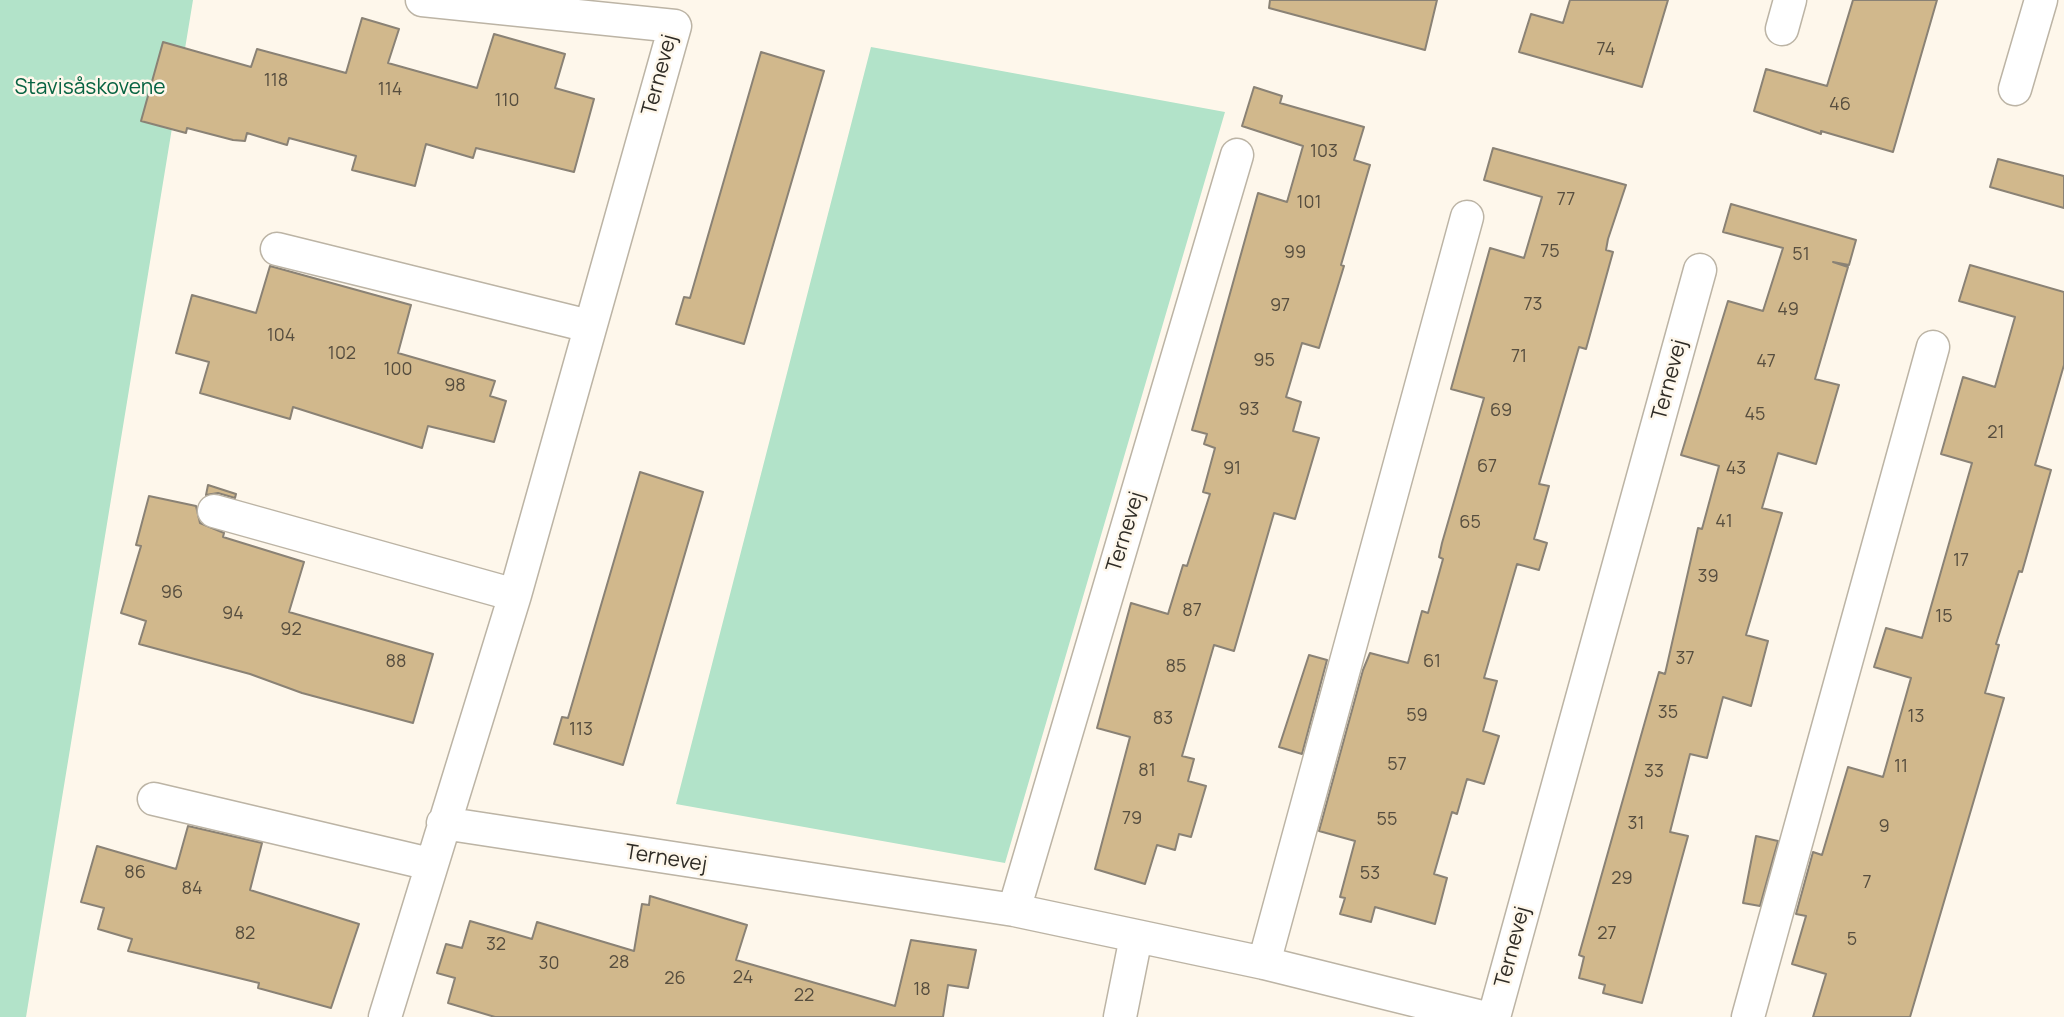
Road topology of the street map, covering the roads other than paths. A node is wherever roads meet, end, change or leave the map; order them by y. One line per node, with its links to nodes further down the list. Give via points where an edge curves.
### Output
1 (422, 0): 8 (street, Ternevej, via 675,26)
2 (2041, 0): 3 (street)
3 (2015, 89)
4 (1237, 155): 15 (street, Ternevej)
5 (1467, 217): 17 (street)
6 (277, 249): 8 (street)
7 (1700, 270): 21 (street, Ternevej)
8 (589, 326): 11 (street, Ternevej)
9 (1933, 347): 22 (street)
10 (214, 510): 11 (street)
11 (514, 595): 13 (street, Ternevej)
12 (154, 799): 14 (street)
13 (443, 823): 14 (street, Ternevej); 15 (street, Ternevej)
14 (430, 864): 18 (street, Ternevej)
15 (1014, 910): 16 (street, Ternevej)
16 (1136, 937): 17 (street, Ternevej); 19 (street)
17 (1264, 963): 20 (street, Ternevej)
18 (385, 1017)
19 (1120, 1017)
20 (1482, 1017)
21 (1494, 1017)
22 (1748, 1017)

